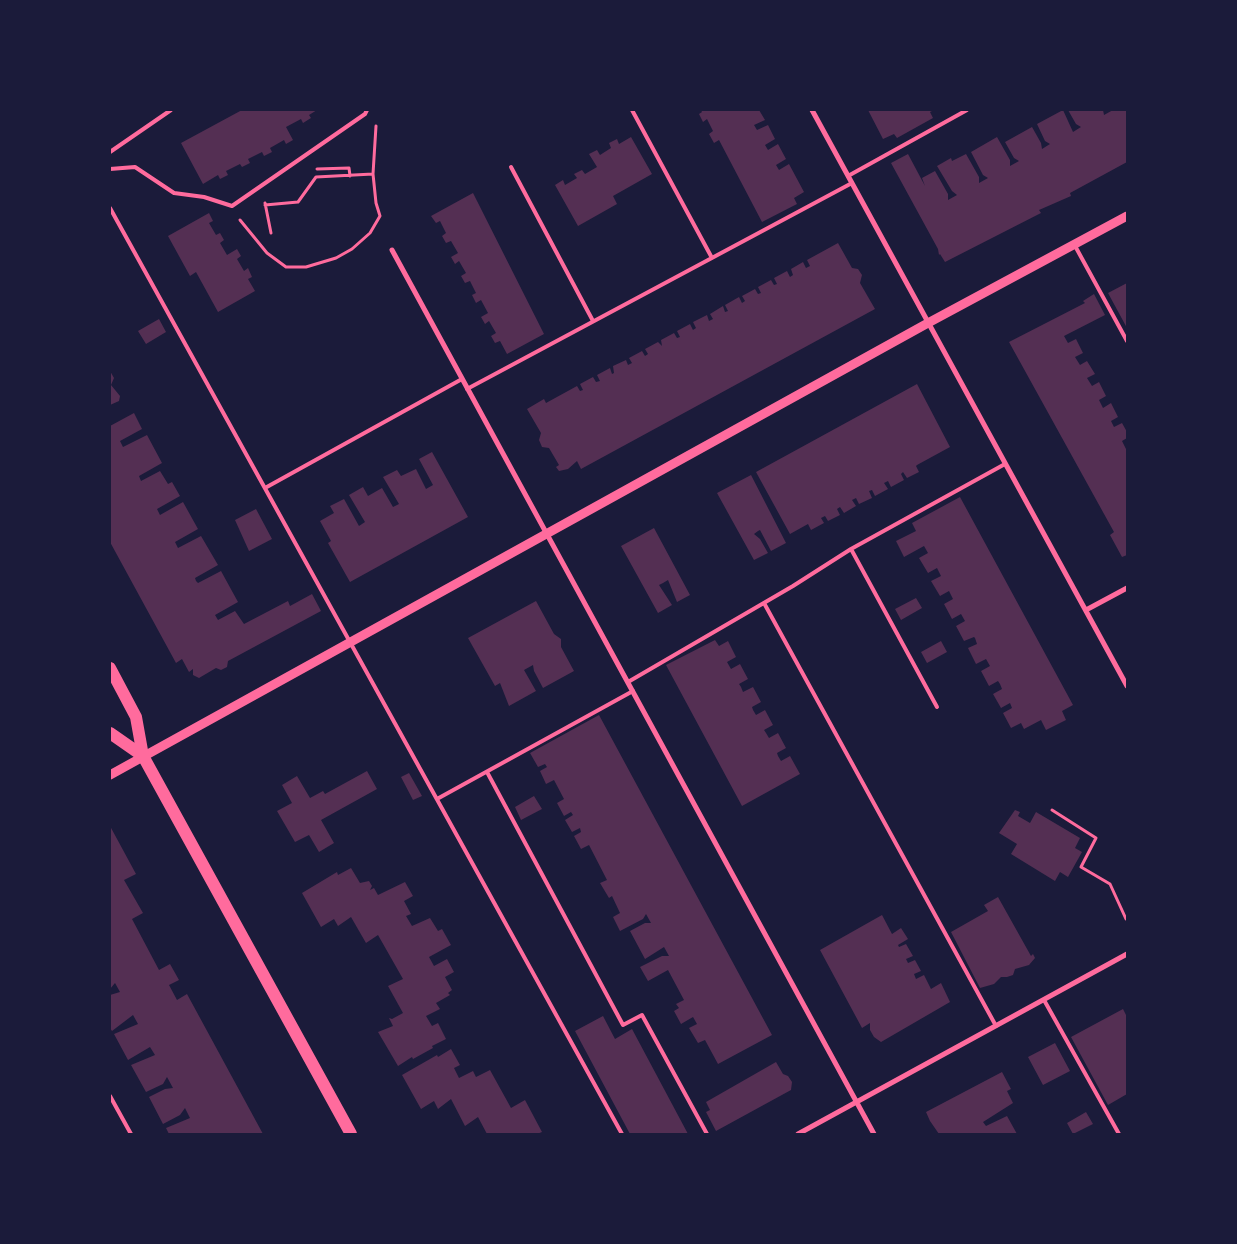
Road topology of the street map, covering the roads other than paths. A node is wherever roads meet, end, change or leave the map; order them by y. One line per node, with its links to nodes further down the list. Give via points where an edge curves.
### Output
1 (171, 110): 6 (lane)
2 (367, 110): 8 (lane, via 232,206 204,197 174,193 135,166)
3 (632, 110): 15 (lane)
4 (812, 110): 9 (street)
5 (967, 110): 9 (lane)
6 (110, 152)
7 (511, 167): 16 (lane)
8 (110, 169)
9 (848, 176): 10 (street)
10 (852, 183): 15 (lane); 17 (street)
11 (110, 208): 22 (lane)
12 (1127, 216): 13 (street)
13 (1074, 244): 17 (street); 18 (lane)
14 (392, 250): 19 (street)
15 (712, 258): 16 (lane)
16 (593, 321): 20 (lane)
17 (928, 323): 21 (street); 23 (street)
18 (1127, 341)
19 (462, 379): 20 (street); 22 (lane)
20 (467, 388): 23 (street)
21 (1005, 464): 24 (lane); 27 (street)
22 (265, 488): 28 (lane)
23 (547, 535): 28 (street); 30 (street)
24 (851, 549): 26 (lane); 33 (lane)
25 (1127, 588): 27 (street)
26 (764, 603): 30 (lane); 41 (lane)
27 (1086, 610): 31 (street)
28 (350, 642): 35 (street); 38 (lane)
29 (110, 668): 35 (main road, via 136,717)
30 (628, 682): 32 (street)
31 (1127, 686)
32 (632, 691): 36 (lane); 43 (street)
33 (936, 707)
34 (110, 733): 35 (main road)
35 (143, 756): 37 (street); 45 (main road)
36 (487, 772): 38 (lane); 47 (lane, via 623,1025 642,1015)
37 (110, 774)
38 (437, 799): 46 (lane)
39 (1127, 954): 40 (street)
40 (1044, 1000): 41 (street); 50 (lane)
41 (996, 1026): 43 (street)
42 (110, 1096): 44 (lane)
43 (856, 1102): 48 (street); 49 (street)
44 (131, 1134)
45 (351, 1134)
46 (622, 1134)
47 (707, 1134)
48 (798, 1134)
49 (874, 1134)
50 (1119, 1134)

